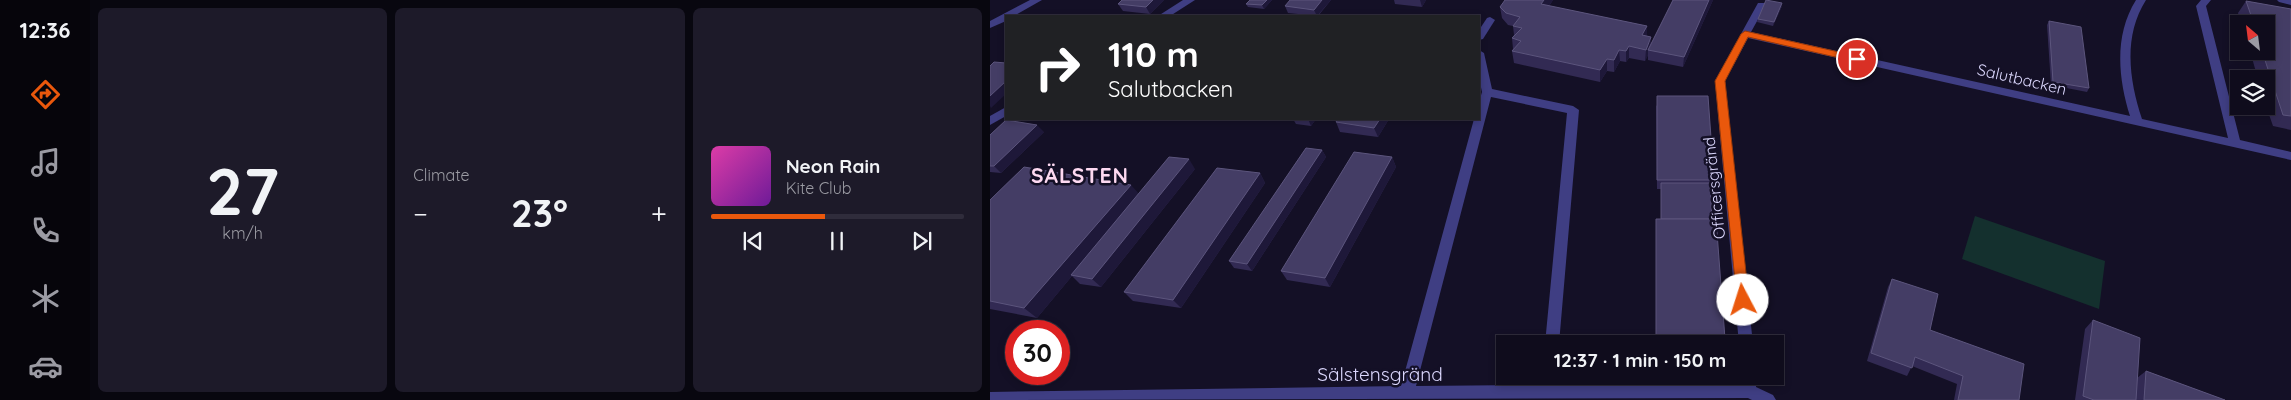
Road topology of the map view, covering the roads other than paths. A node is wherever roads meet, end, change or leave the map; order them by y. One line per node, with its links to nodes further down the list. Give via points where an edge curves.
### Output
1 (1037, 0): 8 (street)
2 (1190, 0): 9 (street)
3 (2141, 0): 21 (street, via 2129,26 2125,67 2129,98)
4 (2206, 0): 22 (street, via 2201,6)
5 (2282, 0): 6 (street)
6 (2291, 2)
7 (1761, 5): 13 (street, Officersgränd)
8 (1008, 15)
9 (1165, 15)
10 (1005, 17): 12 (street)
11 (1490, 20): 14 (street)
12 (990, 25)
13 (1745, 34): 21 (street, Salutbacken); 25 (street, Officersgränd, via 1720,81)
14 (1480, 35)
15 (1480, 58): 16 (street)
16 (1487, 92): 18 (street); 24 (street, via 1573,110)
17 (1005, 112): 20 (street)
18 (1480, 118)
19 (1479, 120): 28 (street)
20 (990, 121)
21 (2137, 121): 22 (street, Salutbacken)
22 (2235, 144): 23 (street, Salutbacken)
23 (2291, 156)
24 (1553, 335)
25 (1745, 335)
26 (1733, 385): 30 (street, Sälstensgränd)
27 (1750, 385): 32 (street, Sälstensgränd)
28 (1406, 394): 29 (street, Sälstensgränd); 30 (street, Sälstensgränd)
29 (1266, 397): 31 (street, Sälstensgränd)
30 (1547, 397)
31 (994, 399)
32 (1768, 400)

